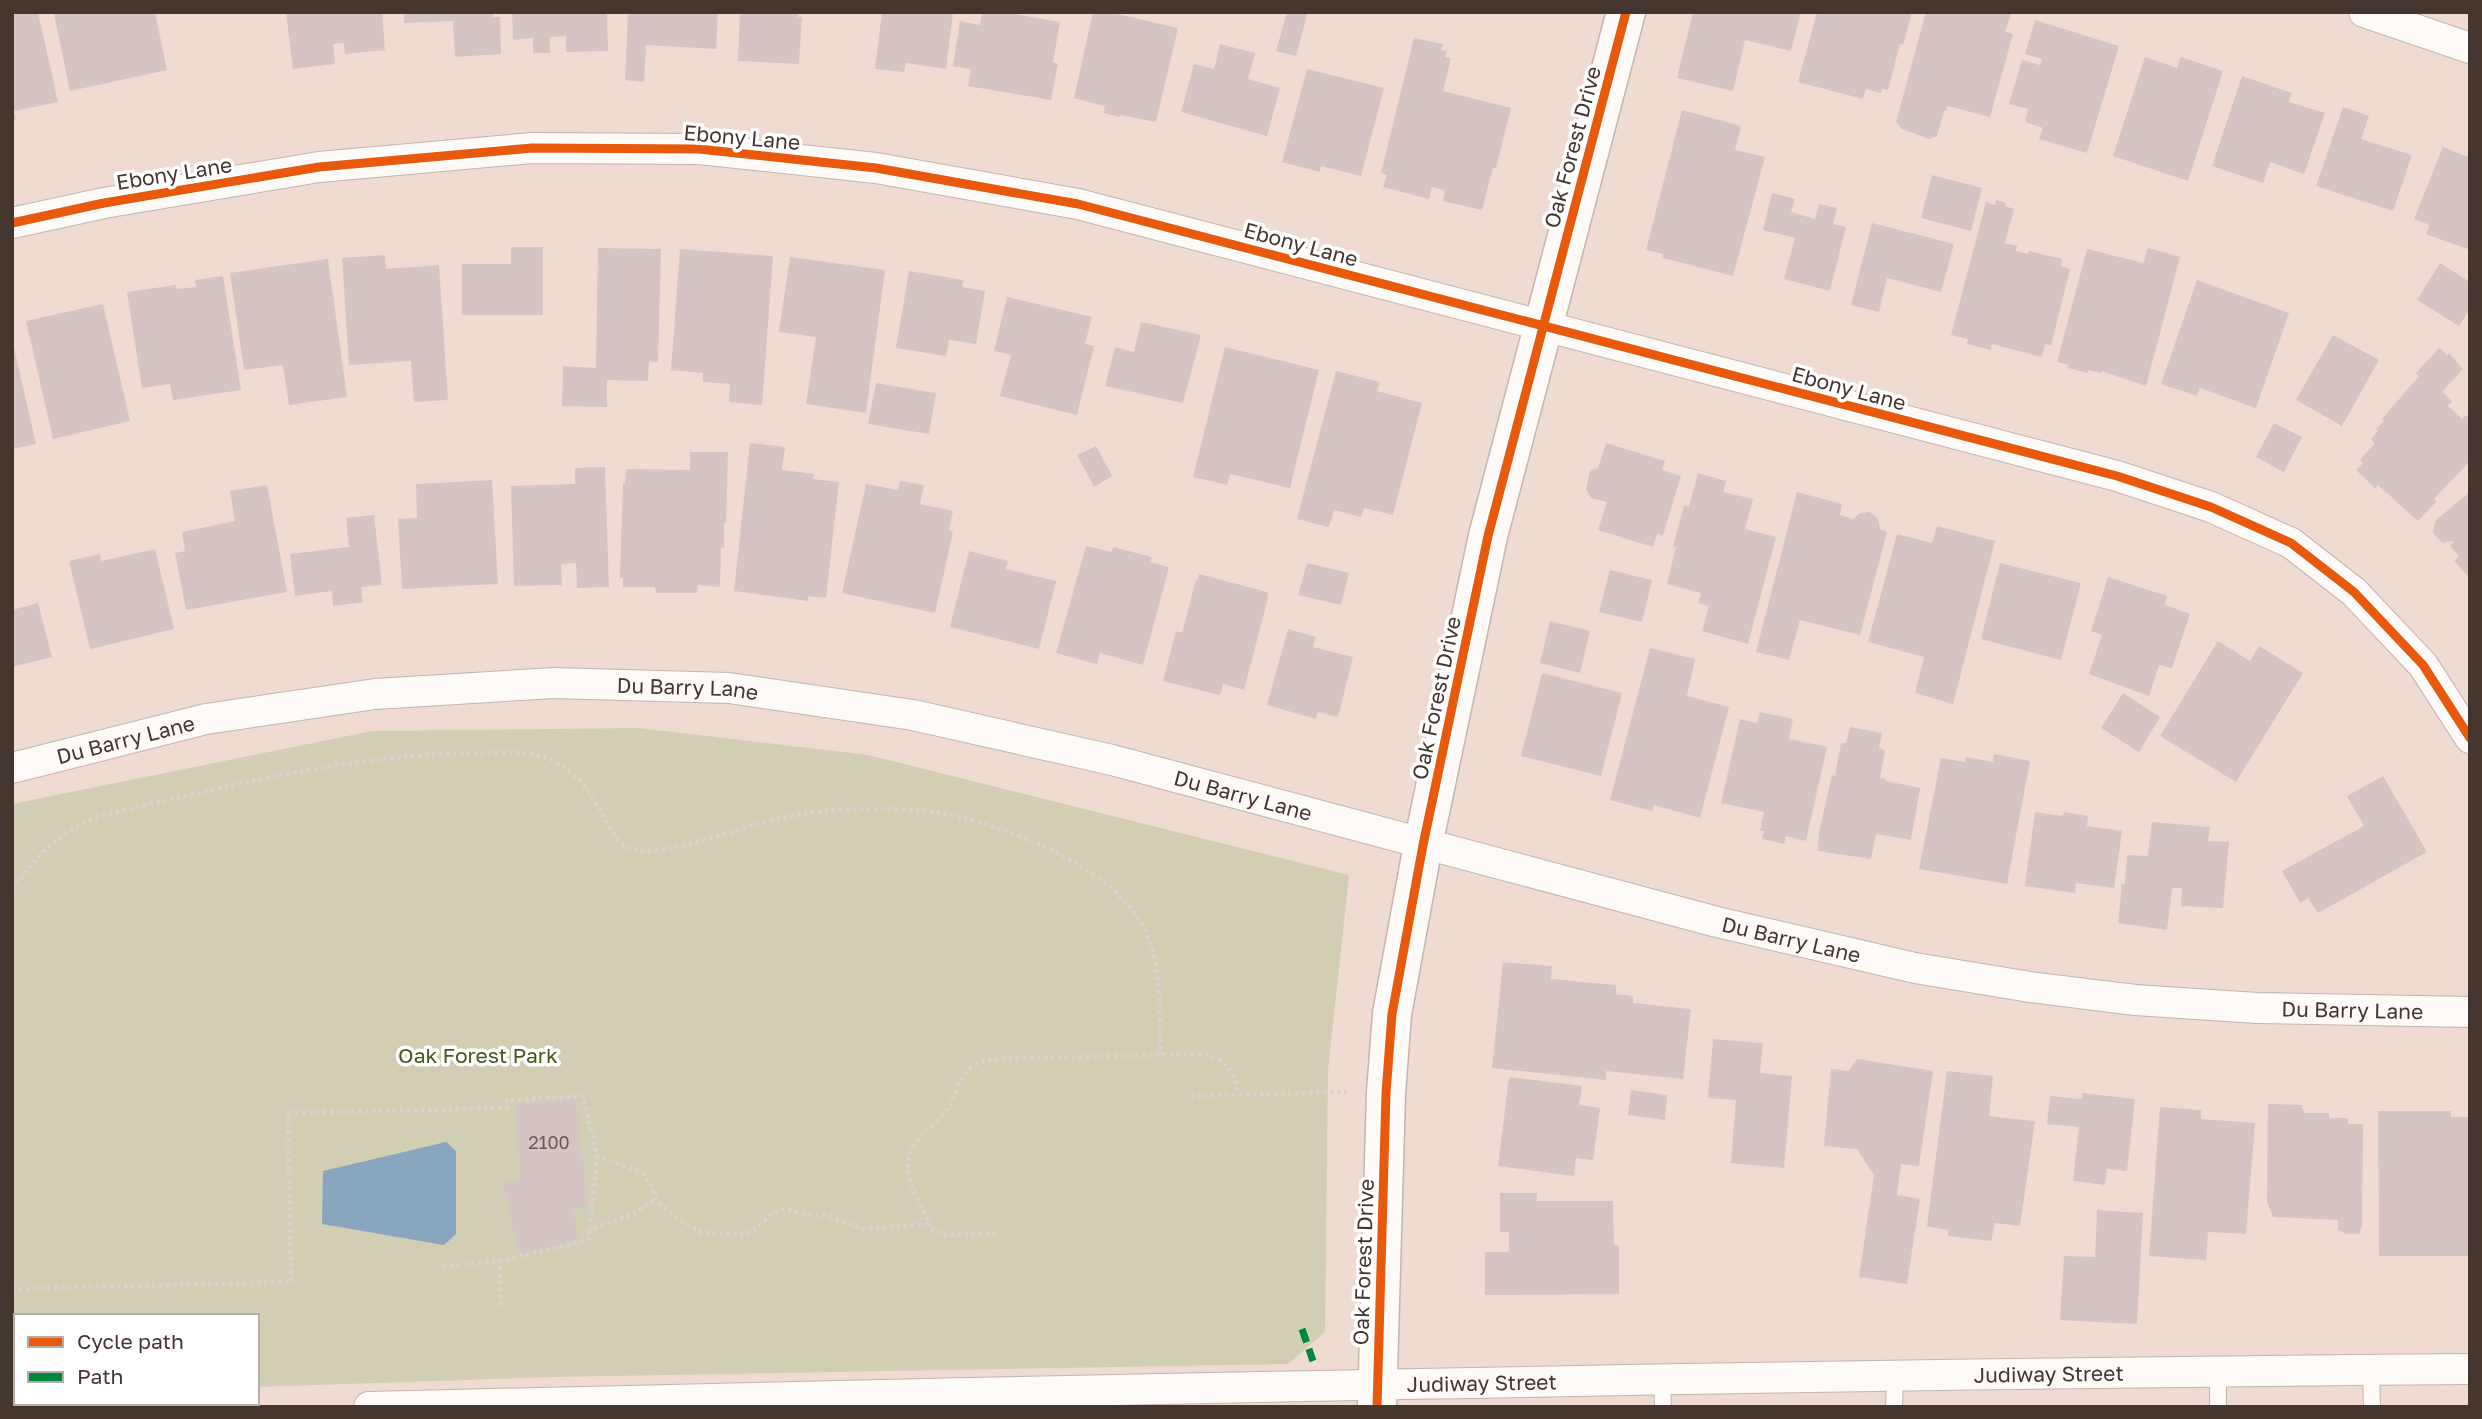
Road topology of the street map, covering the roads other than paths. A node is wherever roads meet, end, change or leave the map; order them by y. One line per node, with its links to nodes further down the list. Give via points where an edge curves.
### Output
1 (1626, 12): 5 (street, Oak Forest Drive)
2 (2364, 12): 3 (street)
3 (2470, 48)
4 (12, 223): 5 (street, Ebony Lane, via 319,167 532,148 699,149 876,168 1078,204)
5 (1542, 326): 6 (street, Ebony Lane, via 2117,476 2211,507 2291,543 2354,592 2423,665); 8 (street, Oak Forest Drive, via 1488,536)
6 (2470, 738)
7 (12, 768): 8 (street, Du Barry Lane, via 206,719 375,694 554,683 729,688 940,721 1112,760)
8 (1423, 845): 9 (street, Du Barry Lane, via 1717,922 1915,968 2030,987 2257,1008); 15 (street, Oak Forest Drive, via 1392,1014)
9 (2470, 1012)
10 (2470, 1369): 11 (street, Judiway Street)
11 (2371, 1370): 12 (street, Judiway Street); 19 (lane)
12 (2218, 1372): 13 (street, Judiway Street); 18 (lane)
13 (1895, 1374): 14 (street, Judiway Street); 17 (lane)
14 (1662, 1393): 15 (street, Judiway Street)
15 (1377, 1396): 16 (street, Judiway Street, via 1233,1386)
16 (369, 1407)
17 (1894, 1407)
18 (2218, 1407)
19 (2372, 1407)

